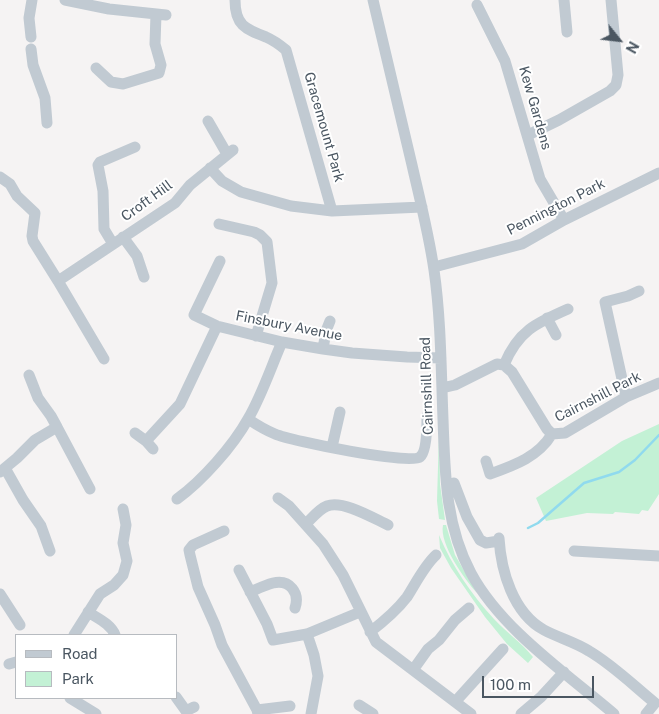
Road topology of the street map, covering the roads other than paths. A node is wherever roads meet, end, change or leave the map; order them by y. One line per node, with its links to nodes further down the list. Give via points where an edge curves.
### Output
1 (32, 0): 11 (street, via 29,18 33,65 45,98)
2 (65, 0): 9 (street, via 161,15 155,44 161,65 159,73 123,84 112,82)
3 (235, 0): 18 (street, Gracemount Park, via 237,16 243,26 286,50)
4 (373, 0): 17 (street, Cairnshill Road)
5 (564, 0): 8 (street)
6 (611, 0): 12 (street, via 618,75 616,85)
7 (477, 5): 12 (street, Kew Gardens, via 505,61)
8 (567, 32)
9 (96, 68)
10 (208, 121): 14 (street, Croft Hill, via 230,152)
11 (47, 123)
12 (528, 135): 19 (street, Kew Gardens, via 540,179)
13 (135, 147): 21 (street, via 98,164 104,229)
14 (210, 168): 18 (street, via 222,181 241,192 292,206); 21 (street, Croft Hill, via 175,202)
15 (659, 172): 19 (street, Pennington Park)
16 (0, 177): 25 (street, via 35,213 33,241)
17 (422, 207): 18 (street); 23 (street, Cairnshill Road)
18 (332, 211)
19 (564, 220): 23 (street, Pennington Park, via 522,244)
20 (219, 224): 32 (street, via 254,232 267,242 272,283)
21 (118, 240): 24 (street, Croft Hill, via 137,256); 25 (street, Croft Hill)
22 (220, 262): 30 (street, Finsbury Avenue, via 194,315)
23 (434, 267): 35 (street, Cairnshill Road)
24 (144, 277)
25 (58, 281): 36 (street)
26 (639, 291): 41 (street, via 600,302)
27 (568, 309): 28 (street)
28 (547, 318): 31 (street); 37 (street, via 528,329 516,342)
29 (330, 321): 34 (street)
30 (216, 326): 32 (street, Finsbury Avenue); 46 (street, via 180,404 150,445)
31 (556, 335)
32 (256, 336): 33 (street, Finsbury Avenue)
33 (282, 342): 34 (street, Finsbury Avenue); 44 (street)
34 (323, 349): 35 (street, Finsbury Avenue)
35 (441, 358): 40 (street, Cairnshill Road)
36 (104, 359)
37 (504, 365): 40 (street, via 490,366 455,385); 47 (street, Cairnshill Park, via 512,372)
38 (30, 375): 45 (street, via 38,398)
39 (659, 383): 41 (street, Cairnshill Park)
40 (442, 388): 77 (street, Cairnshill Road, via 446,488 463,556 495,608)
41 (626, 397): 47 (street, Cairnshill Park, via 565,434)
42 (340, 412): 48 (street)
43 (427, 416): 48 (street, via 424,451 415,460)
44 (248, 419): 48 (street, via 275,434); 54 (street, via 216,462)
45 (57, 427): 50 (street, via 35,440); 52 (street)
46 (135, 434)
47 (552, 434): 49 (street, via 540,449 492,478)
48 (332, 447)
49 (486, 461)
50 (2, 470): 59 (street, via 41,526)
51 (454, 483): 82 (street, via 480,540 486,543 499,540 506,577 522,610 532,621 542,629 590,651)
52 (90, 490)
53 (278, 498): 56 (street)
54 (177, 499)
55 (123, 509): 68 (street, via 126,525 123,543 127,561 124,575 100,594)
56 (306, 524): 57 (street, via 328,506 337,505 350,507); 69 (street, via 343,575)
57 (388, 525)
58 (224, 531): 85 (street, via 189,550 198,587 222,644)
59 (50, 551)
60 (574, 551): 62 (street)
61 (436, 555): 71 (street, via 406,598)
62 (659, 556)
63 (239, 570): 64 (street)
64 (250, 592): 66 (street, via 272,583 284,584 297,596); 74 (street, via 273,640)
65 (0, 594): 70 (street)
66 (295, 608)
67 (469, 608): 76 (street, via 428,649)
68 (88, 612): 72 (street); 73 (street)
69 (360, 612): 71 (street); 74 (street)
70 (20, 625)
71 (370, 632): 76 (street, via 376,642)
72 (75, 634)
73 (114, 634)
74 (308, 634): 87 (street, via 318,676)
75 (503, 649): 80 (street)
76 (413, 670): 80 (street)
77 (564, 672): 90 (street); 91 (street, Cairnshill Road)
78 (72, 699): 86 (street)
79 (178, 699): 84 (street)
80 (455, 702): 89 (street)
81 (359, 705): 88 (street)
82 (657, 705): 92 (street)
83 (290, 706): 85 (street)
84 (188, 711)
85 (258, 712)
86 (96, 714)
87 (311, 714)
88 (373, 714)
89 (471, 714)
90 (521, 714)
91 (614, 714)
92 (646, 714)

